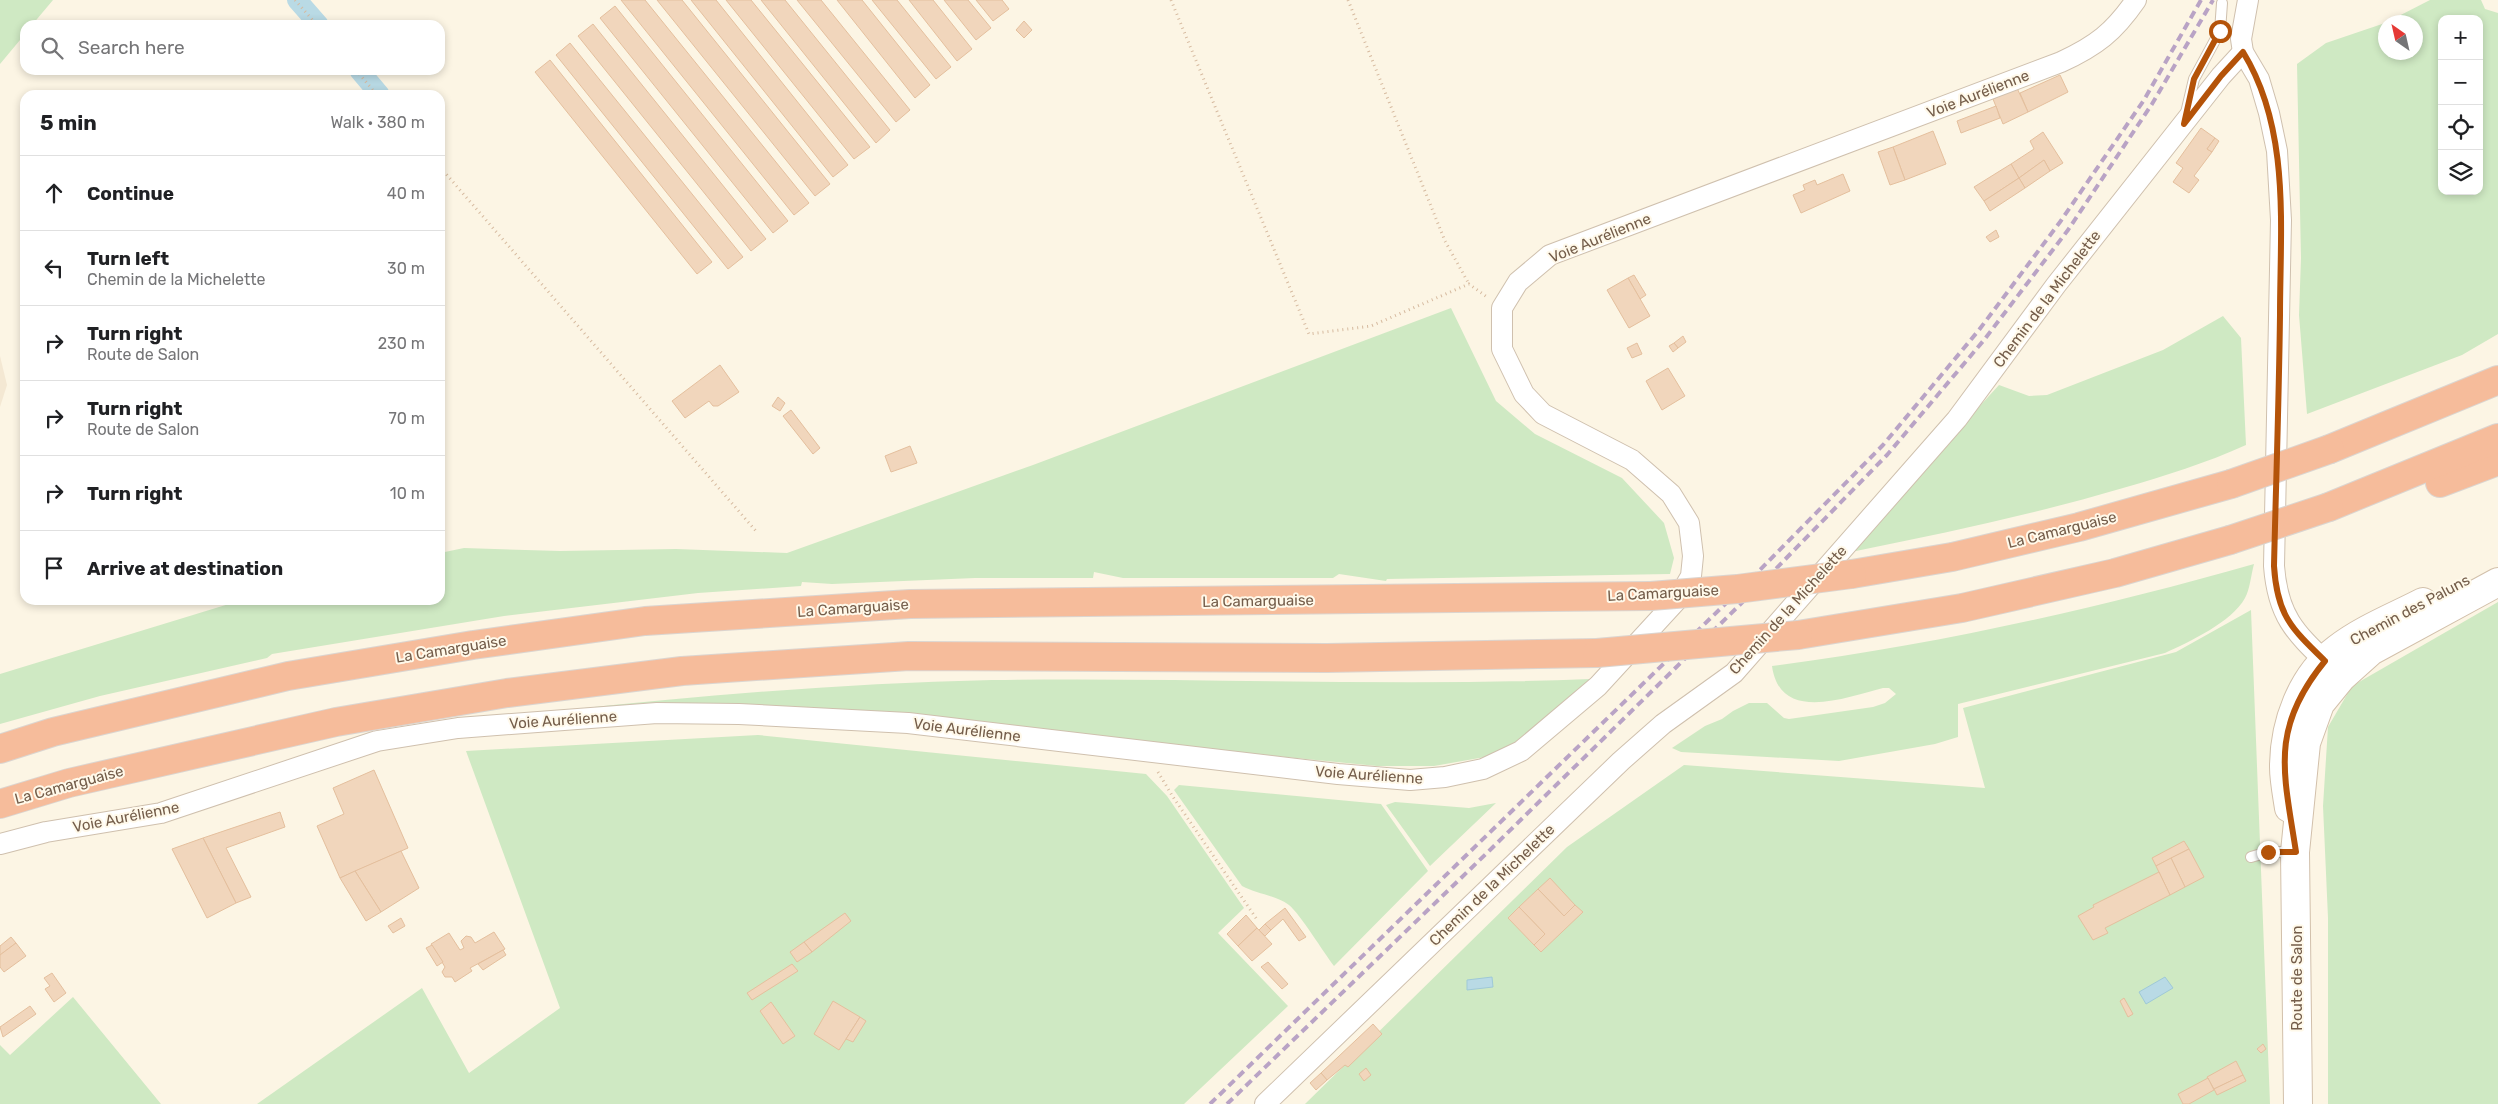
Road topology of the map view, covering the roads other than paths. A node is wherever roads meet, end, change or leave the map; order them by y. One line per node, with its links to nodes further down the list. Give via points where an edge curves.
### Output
1 (2136, 0): 16 (street, Voie Aurélienne, via 2122,21 2091,48 2061,62 1550,255 1518,282 1502,308 1502,349 1524,394 1543,414 1632,460 1671,494 1688,523 1693,556 1690,576 1677,600 1598,686 1521,751 1483,769 1410,780 908,723 657,713 468,727 377,741 161,813 46,832)
2 (2248, 0): 4 (street)
3 (2222, 3): 5 (lane, via 2220,31 2194,79)
4 (2242, 46): 5 (street, Chemin de la Michelette); 13 (street, via 2259,79 2277,151 2280,220 2275,587 2292,627)
5 (2184, 124): 19 (street, Chemin de la Michelette, via 2056,284 1957,419 1734,673 1663,724 1620,761)
6 (2498, 380): 14 (highway, La Camarguaise, bridge, via 2330,449 2231,484 2079,527 1961,555 1852,574 1651,596 910,604 645,621 288,676 53,732)
7 (2498, 438): 9 (highway, La Camarguaise)
8 (2498, 461): 9 (highway, via 2413,493)
9 (2329, 511): 15 (highway, La Camarguaise, bridge, via 2115,573 1962,608 1798,635 1597,653 1327,658 909,656 682,671 507,693 336,722 69,783)
10 (2498, 564): 12 (street, Chemin des Paluns)
11 (2498, 582): 12 (street, Chemin des Paluns)
12 (2410, 619): 13 (street, Chemin des Paluns, via 2371,651)
13 (2333, 669): 17 (street, Route de Salon, via 2306,743)
14 (0, 749)
15 (0, 804)
16 (0, 844)
17 (2296, 852): 18 (lane, via 2268,852); 20 (street, Route de Salon)
18 (2251, 858)
19 (1265, 1104)
20 (2298, 1104)

